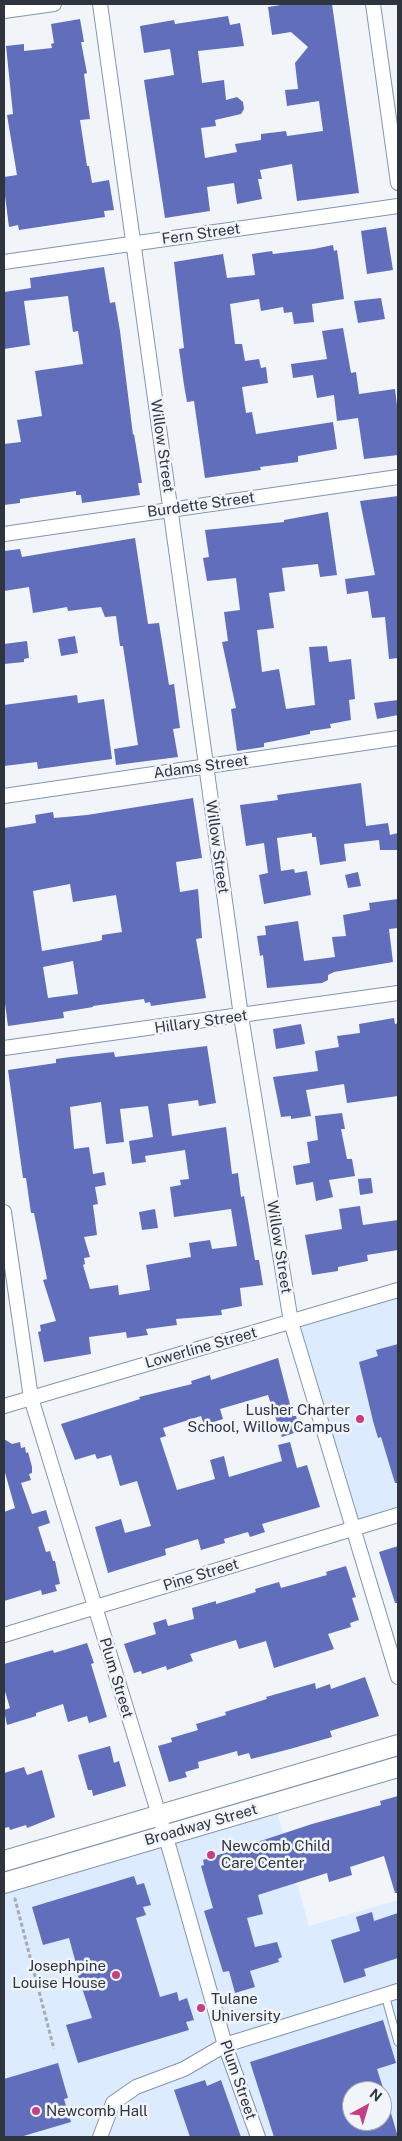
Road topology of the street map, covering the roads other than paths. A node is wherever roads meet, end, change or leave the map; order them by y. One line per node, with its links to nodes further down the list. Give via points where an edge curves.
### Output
1 (54, 4): 4 (street)
2 (100, 4): 7 (street, Willow Street)
3 (373, 4): 5 (street)
4 (4, 11)
5 (398, 183)
6 (398, 206): 7 (street, Fern Street)
7 (133, 244): 8 (street, Fern Street); 10 (street, Willow Street)
8 (4, 262)
9 (398, 477): 10 (street, Burdette Street)
10 (170, 510): 11 (street, Burdette Street); 13 (street, Willow Street)
11 (4, 534)
12 (398, 738): 13 (street, Adams Street)
13 (206, 767): 14 (street, Adams Street); 16 (street, Willow Street)
14 (4, 796)
15 (398, 993): 16 (street, Hillary Street)
16 (241, 1016): 17 (street, Hillary Street); 20 (street, Willow Street)
17 (4, 1048)
18 (4, 1212): 21 (street, Plum Street)
19 (398, 1290): 20 (street, Lowerline Street)
20 (291, 1322): 21 (street, Lowerline Street); 24 (street, Willow Street)
21 (31, 1398): 22 (street, Lowerline Street); 25 (street, Plum Street)
22 (4, 1406)
23 (398, 1515): 24 (street, Pine Street)
24 (355, 1528): 25 (street, Pine Street); 27 (street, Willow Street)
25 (95, 1608): 26 (street, Pine Street); 30 (street, Plum Street)
26 (4, 1635)
27 (398, 1677)
28 (398, 1745): 30 (street, Broadway Street)
29 (398, 1767): 31 (street, Broadway Street)
30 (159, 1816): 31 (street, Plum Street); 32 (street, Broadway Street)
31 (165, 1835): 33 (street, Broadway Street); 37 (street, Plum Street)
32 (4, 1861)
33 (4, 1883)
34 (392, 1993): 35 (lane); 37 (street)
35 (396, 2027): 36 (lane)
36 (398, 2042)
37 (225, 2045): 38 (street, via 184,2069 136,2087 113,2103); 39 (street, Plum Street)
38 (100, 2137)
39 (258, 2137)

